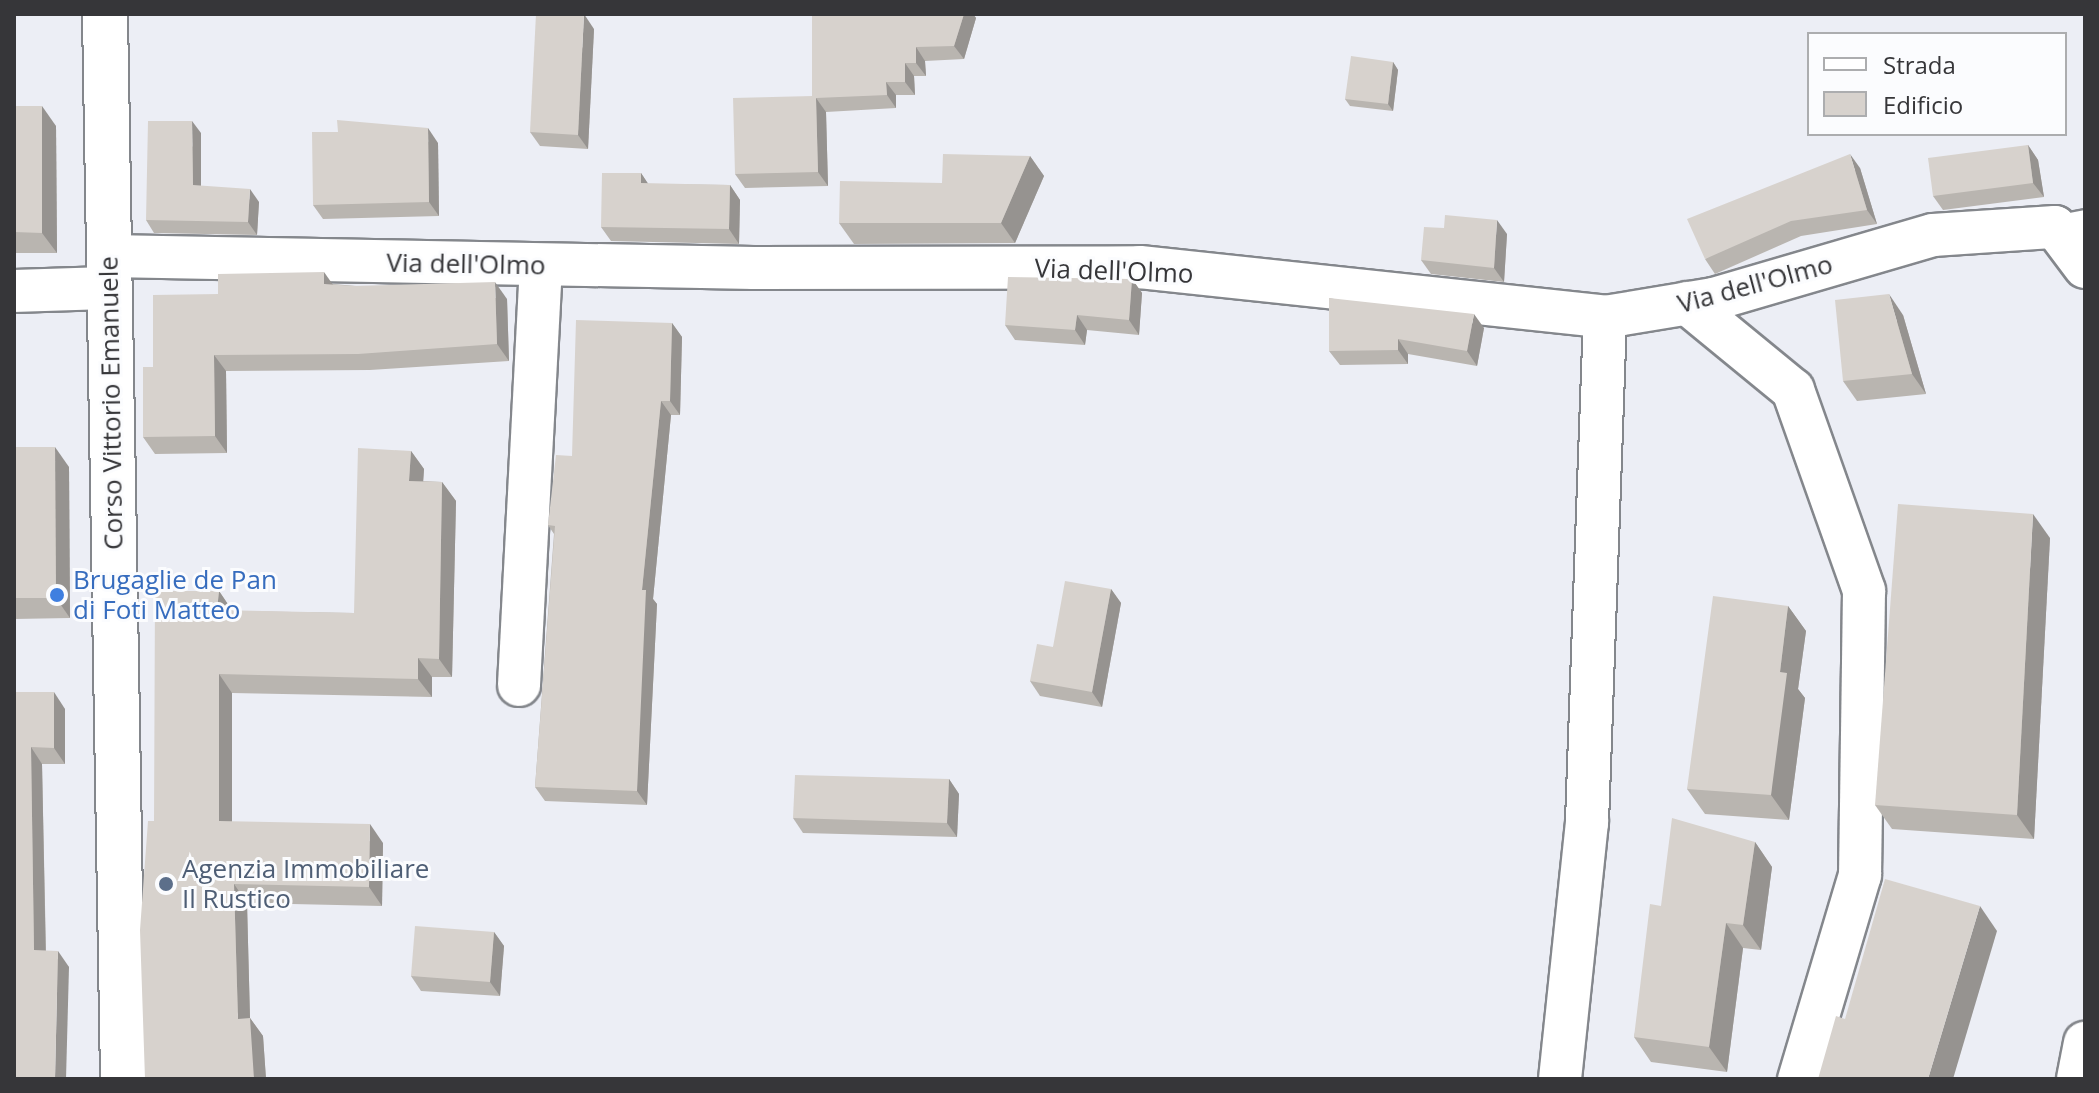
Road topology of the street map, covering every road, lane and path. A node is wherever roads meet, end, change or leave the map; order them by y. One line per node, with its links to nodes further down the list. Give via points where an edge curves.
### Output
1 (105, 14): 5 (main road, Corso Vittorio Emanuele)
2 (2070, 224): 4 (street, Via dell'Olmo); 7 (street, Via dell'Olmo, via 1933,235)
3 (541, 266): 5 (street, Via dell'Olmo); 8 (street, Via dell'Olmo, via 1140,267); 9 (street)
4 (2085, 267)
5 (109, 272): 6 (street, Via dell'Olmo); 11 (main road, Corso Vittorio Emanuele)
6 (14, 291)
7 (1687, 303): 8 (street, Via dell'Olmo); 13 (street, via 1793,390 1864,591 1860,875)
8 (1605, 317): 12 (street, via 1587,822)
9 (519, 685)
10 (2085, 1043): 14 (street)
11 (123, 1079)
12 (1560, 1079)
13 (1799, 1079)
14 (2078, 1079)

